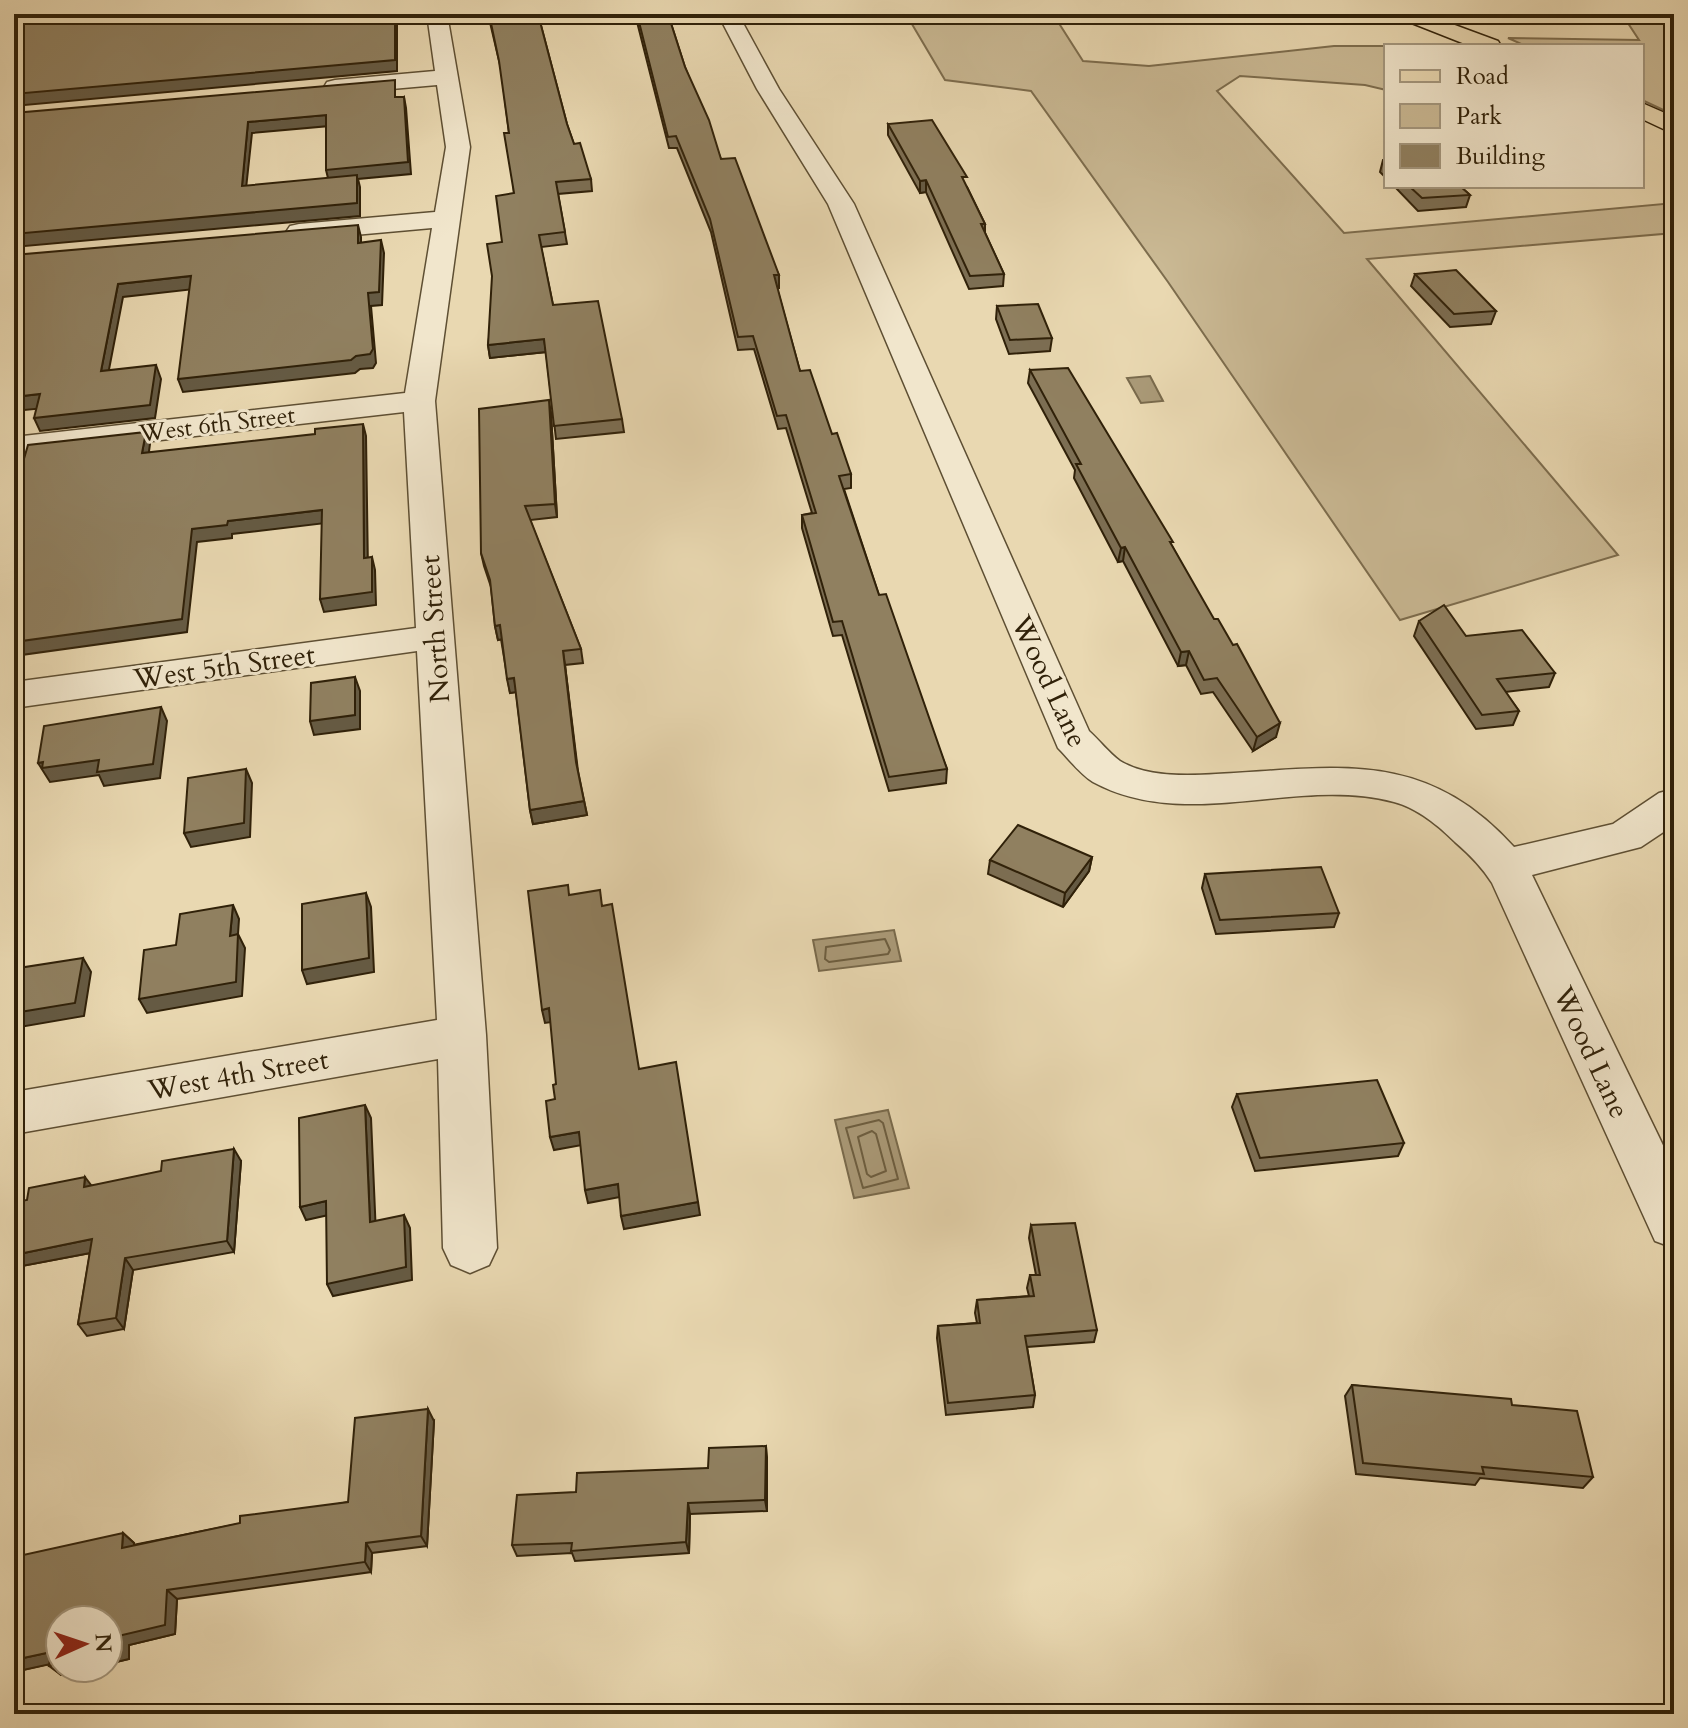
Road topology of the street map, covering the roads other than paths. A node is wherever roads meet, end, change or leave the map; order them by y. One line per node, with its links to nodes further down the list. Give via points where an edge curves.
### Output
1 (437, 14): 5 (street, North Street)
2 (728, 14): 16 (street, Wood Lane, via 841,204 1082,754 1123,779 1178,790 1342,779 1404,789 1446,810)
3 (1406, 14): 4 (main road)
4 (1485, 44)
5 (447, 77): 6 (street); 9 (street, North Street, via 458,147)
6 (308, 89)
7 (1644, 111): 8 (main road)
8 (1674, 127)
9 (447, 219): 10 (street); 11 (street, North Street)
10 (269, 235)
11 (419, 401): 12 (street, West 6th Street); 13 (street, North Street)
12 (14, 447)
13 (434, 637): 14 (street, West 5th Street); 17 (street, North Street)
14 (14, 695)
15 (1674, 804): 16 (street, via 1626,836)
16 (1504, 866): 19 (street, Wood Lane)
17 (462, 1035): 18 (street, West 4th Street); 20 (street, North Street)
18 (14, 1113)
19 (1674, 1224)
20 (470, 1248)

